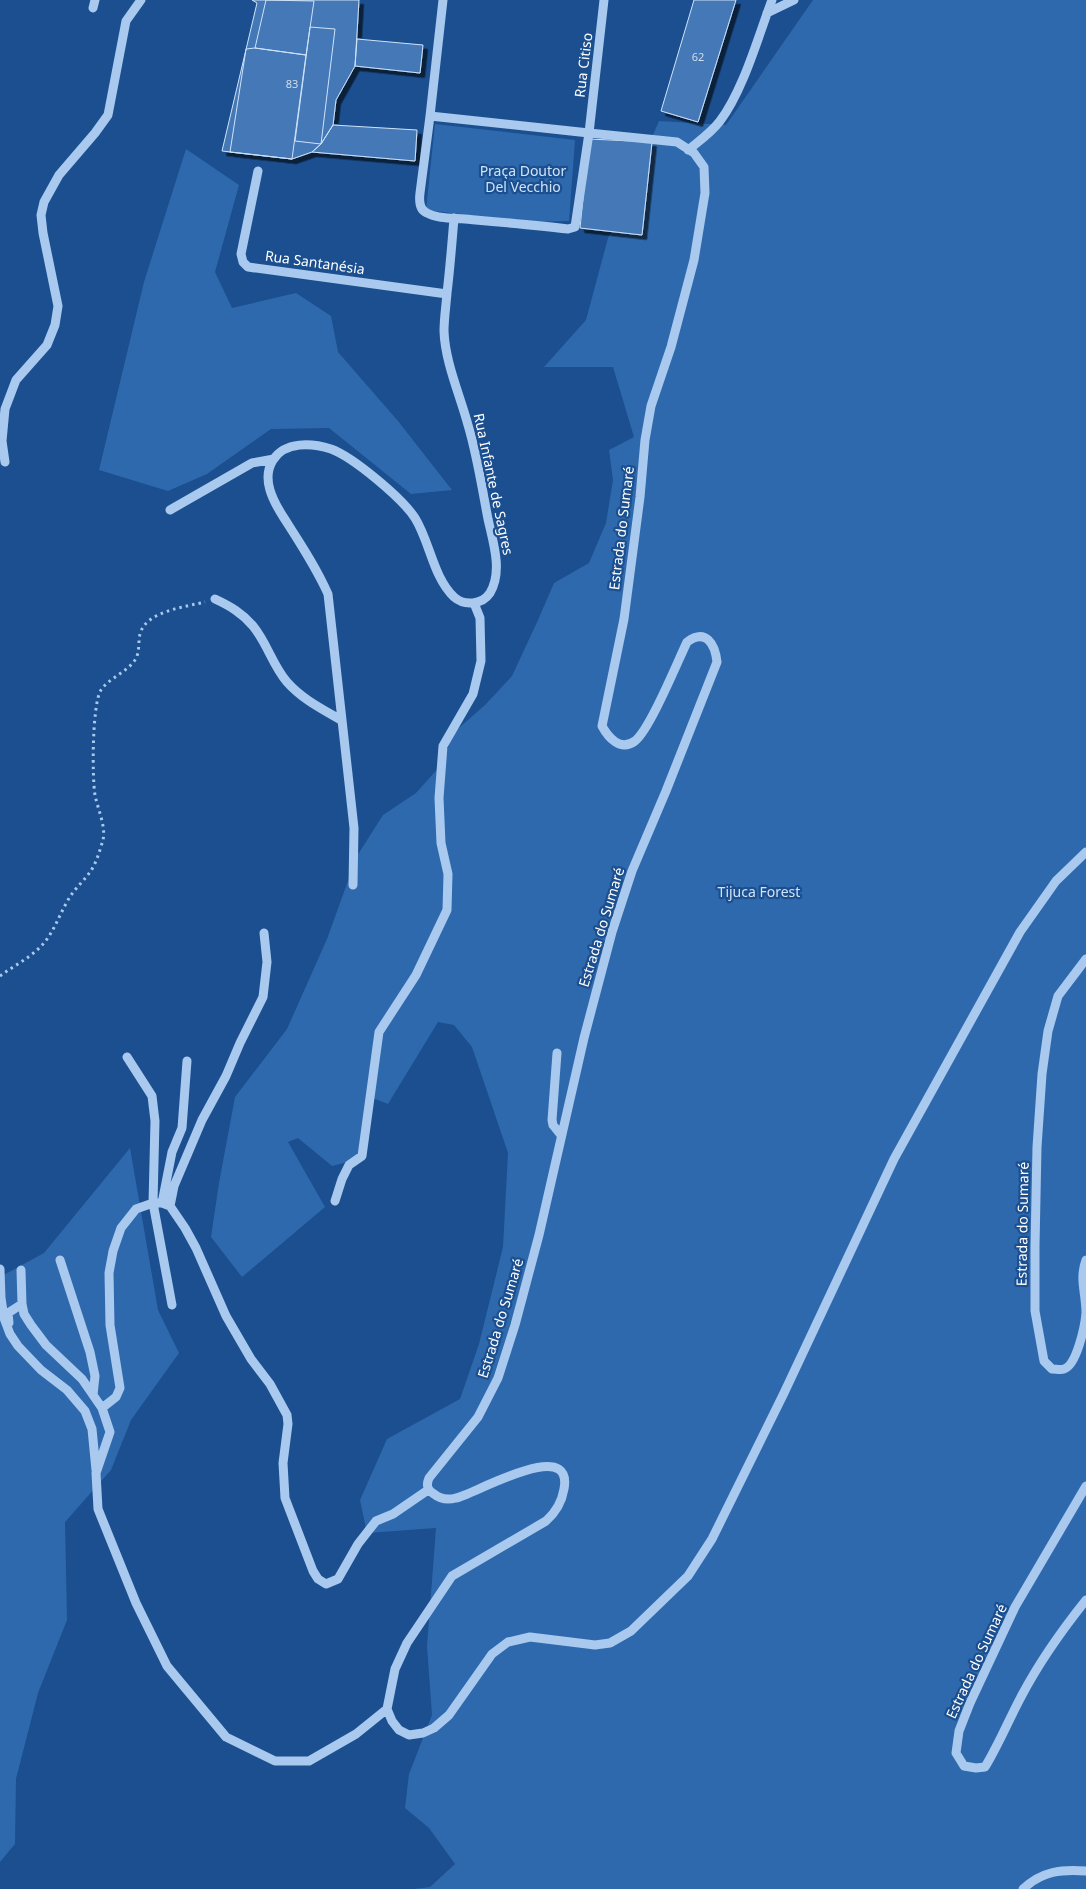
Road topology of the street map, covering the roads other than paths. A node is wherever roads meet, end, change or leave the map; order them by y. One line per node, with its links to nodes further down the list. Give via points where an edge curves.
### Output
1 (141, 0): 14 (street, via 126,21 108,115 59,175 44,202 43,232 58,306 47,345 16,380 5,408)
2 (443, 0): 7 (street)
3 (604, 0): 8 (street, Rua Citiso)
4 (772, 0): 6 (street)
5 (794, 0): 6 (street)
6 (767, 13): 9 (street, via 737,92 720,121)
7 (430, 116): 8 (street); 11 (street, via 419,202 425,213)
8 (589, 133): 9 (street, Estrada do Sumaré, via 677,142); 11 (street, via 574,228)
9 (688, 150): 26 (street, Estrada do Sumaré, via 694,152 704,167 705,192 694,260 671,347 651,406 624,619 602,726 608,738 626,745 646,728 687,642 693,637 704,637 711,642 717,662 629,880 612,932)
10 (258, 171): 12 (street, Rua Santanésia, via 241,254 248,267)
11 (454, 218): 12 (street, Rua Infante de Sagres)
12 (447, 294): 17 (street, Rua Infante de Sagres, via 444,332 448,356 469,427 497,566 490,594)
13 (274, 459): 15 (street, via 252,463); 17 (street, via 284,449 315,445 333,450 361,468 391,491 414,517 443,583 454,597 464,603); 18 (street, via 269,471 268,490 313,562 328,594)
14 (4, 462)
15 (170, 510)
16 (216, 600): 18 (street, via 235,609 254,627 294,690)
17 (474, 603): 27 (street, via 480,618 481,660 473,694 443,746 439,798 441,843 448,874 447,910 416,975 379,1032 362,1156 349,1165)
18 (341, 720): 20 (street, via 354,828)
19 (1086, 852): 42 (street, via 1056,881 1020,932 894,1159 721,1522 688,1576 631,1631 610,1643 595,1645 530,1637 508,1642 492,1654 449,1715 423,1733 409,1734 399,1730)
20 (353, 885)
21 (264, 933): 28 (street, via 267,962 264,997 202,1120 174,1186)
22 (1086, 959): 30 (street, Estrada do Sumaré, via 1058,996 1048,1031 1042,1074 1037,1147 1035,1311 1044,1361 1052,1369 1064,1369 1072,1363 1080,1343 1086,1314 1082,1271)
23 (557, 1052): 26 (street, via 552,1120)
24 (127, 1057): 28 (street, via 152,1096)
25 (187, 1061): 28 (street, via 182,1128 172,1152)
26 (561, 1135): 40 (street, Estrada do Sumaré, via 539,1235 498,1378 478,1417 429,1478)
27 (335, 1200)
28 (161, 1204): 34 (street); 37 (street, via 136,1210 120,1228 112,1251 110,1325 120,1388 116,1397); 40 (street, via 196,1248 226,1316 287,1416 283,1463 285,1498 318,1579 326,1584 338,1579 376,1521 393,1514)
29 (60, 1260): 36 (street, via 90,1352 95,1376)
30 (1086, 1260)
31 (0, 1269): 35 (street, via 0,1298)
32 (22, 1270): 33 (street)
33 (22, 1304): 35 (street, via 8,1313); 36 (street, via 24,1314 46,1345)
34 (172, 1304)
35 (10, 1334): 38 (street, via 41,1370 67,1390 85,1411 92,1429)
36 (94, 1395): 37 (street)
37 (102, 1408): 38 (street, via 110,1432)
38 (96, 1470): 42 (street, via 98,1509 136,1603 167,1666 226,1737 275,1761 309,1761 356,1734)
39 (1086, 1486): 41 (street, Estrada do Sumaré, via 1015,1607 970,1703 959,1731 956,1753 964,1766 985,1767 1039,1665)
40 (428, 1490): 42 (street, via 440,1498 458,1498 532,1467 550,1465 557,1468 564,1480 555,1514 452,1576 407,1643 395,1669)
41 (1086, 1600)
42 (387, 1709)
43 (1086, 1871): 44 (street, via 1065,1870 1047,1874)
44 (1023, 1889)

